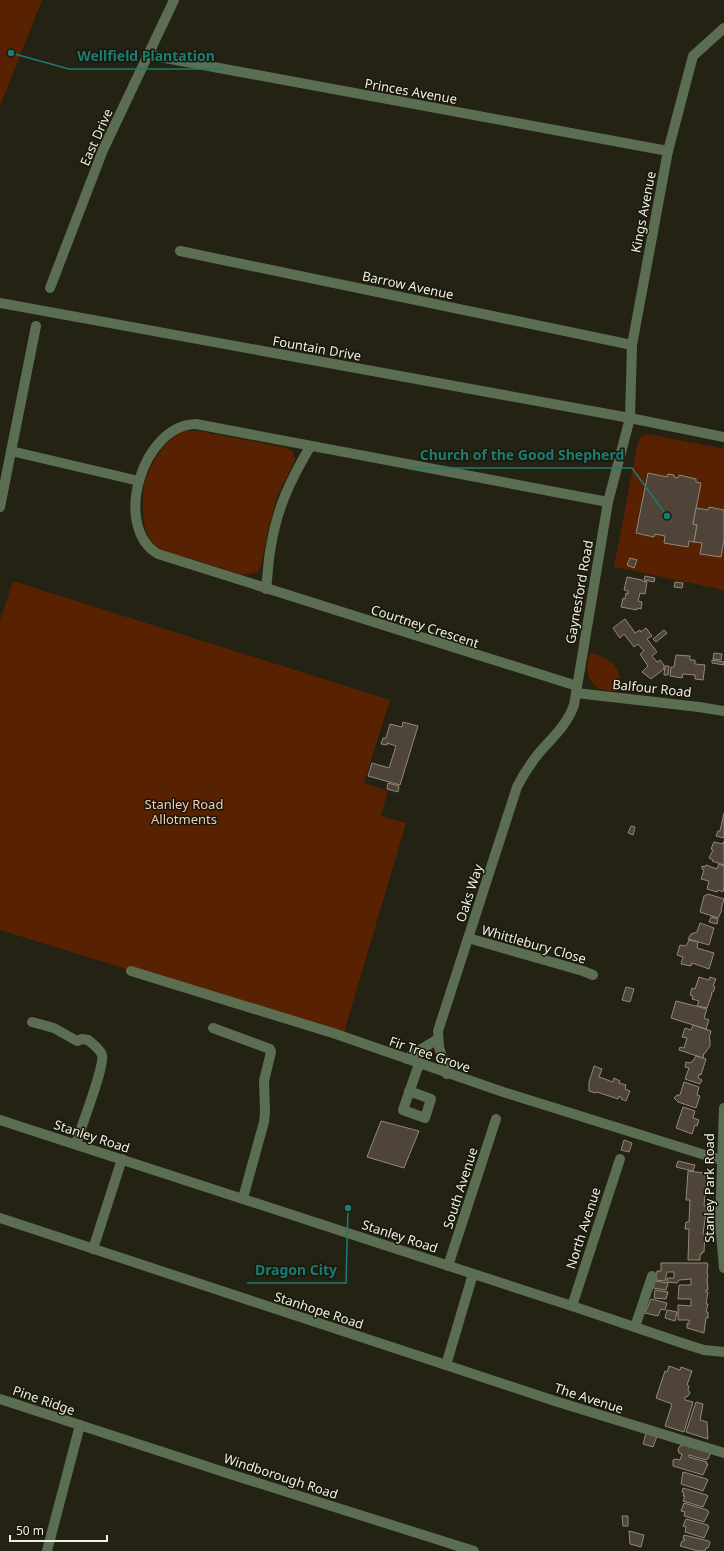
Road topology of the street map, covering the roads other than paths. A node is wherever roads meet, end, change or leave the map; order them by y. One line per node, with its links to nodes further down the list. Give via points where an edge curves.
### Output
1 (174, 0): 3 (street, East Drive)
2 (724, 28): 4 (street, Kings Avenue, via 693,56)
3 (149, 55): 4 (street, Princes Avenue); 6 (street, East Drive, via 103,150)
4 (668, 151): 9 (street, Kings Avenue)
5 (180, 251): 9 (street, Barrow Avenue)
6 (50, 288)
7 (0, 303): 10 (street, Fountain Drive)
8 (36, 326): 13 (street)
9 (632, 345): 10 (street, Kings Avenue)
10 (630, 418): 11 (street, Fountain Drive); 15 (street, Gaynesford Road)
11 (724, 437)
12 (310, 447): 14 (street, Courtney Crescent, via 189,424 173,430 160,442 146,461); 15 (street, Courtney Crescent); 17 (street, via 282,502 271,544)
13 (11, 451): 14 (street); 16 (street)
14 (139, 481): 17 (street, Courtney Crescent, via 136,499 138,528 150,550)
15 (608, 502): 18 (street, Gaynesford Road)
16 (0, 507)
17 (266, 589): 18 (street, Courtney Crescent)
18 (577, 690): 19 (street, Balfour Road); 20 (street, Gaynesford Road, via 568,720)
19 (724, 711)
20 (534, 760): 21 (street, Oaks Way, via 517,788)
21 (468, 938): 23 (street, Whittlebury Close); 26 (street, Oaks Way)
22 (131, 971): 27 (street, Fir Tree Grove, via 343,1036)
23 (593, 975)
24 (32, 1022): 34 (street, via 54,1028 78,1041 88,1040 102,1056 100,1071)
25 (213, 1028): 38 (street, via 270,1048 271,1052 264,1081 264,1122)
26 (438, 1039): 27 (street); 29 (street, Oaks Way)
27 (407, 1060): 28 (street, Fir Tree Grove)
28 (419, 1064): 29 (street, Fir Tree Grove); 30 (street)
29 (447, 1074): 37 (street, Fir Tree Grove)
30 (410, 1091)
31 (724, 1108): 37 (street, Stanley Park Road)
32 (496, 1119): 41 (street, South Avenue)
33 (0, 1120): 34 (street, Stanley Road)
34 (76, 1144): 35 (street, Stanley Road)
35 (122, 1159): 38 (street, Stanley Road); 40 (street)
36 (620, 1159): 45 (street, North Avenue)
37 (721, 1160): 42 (street, Stanley Park Road, via 720,1223)
38 (243, 1198): 41 (street, Stanley Road)
39 (0, 1218): 40 (street, Stanhope Road)
40 (93, 1249): 48 (street, Stanhope Road)
41 (448, 1266): 43 (street, Stanley Road)
42 (724, 1268)
43 (473, 1274): 45 (street, Stanley Road); 48 (street)
44 (652, 1276): 46 (street)
45 (572, 1306): 46 (street, Stanley Road)
46 (635, 1327): 47 (street, Stanley Road, via 704,1350)
47 (724, 1352)
48 (446, 1365): 51 (street, The Avenue)
49 (0, 1398): 50 (street, Pine Ridge)
50 (80, 1425): 52 (street); 53 (street, Windborough Road)
51 (724, 1453)
52 (46, 1551)
53 (474, 1551)

